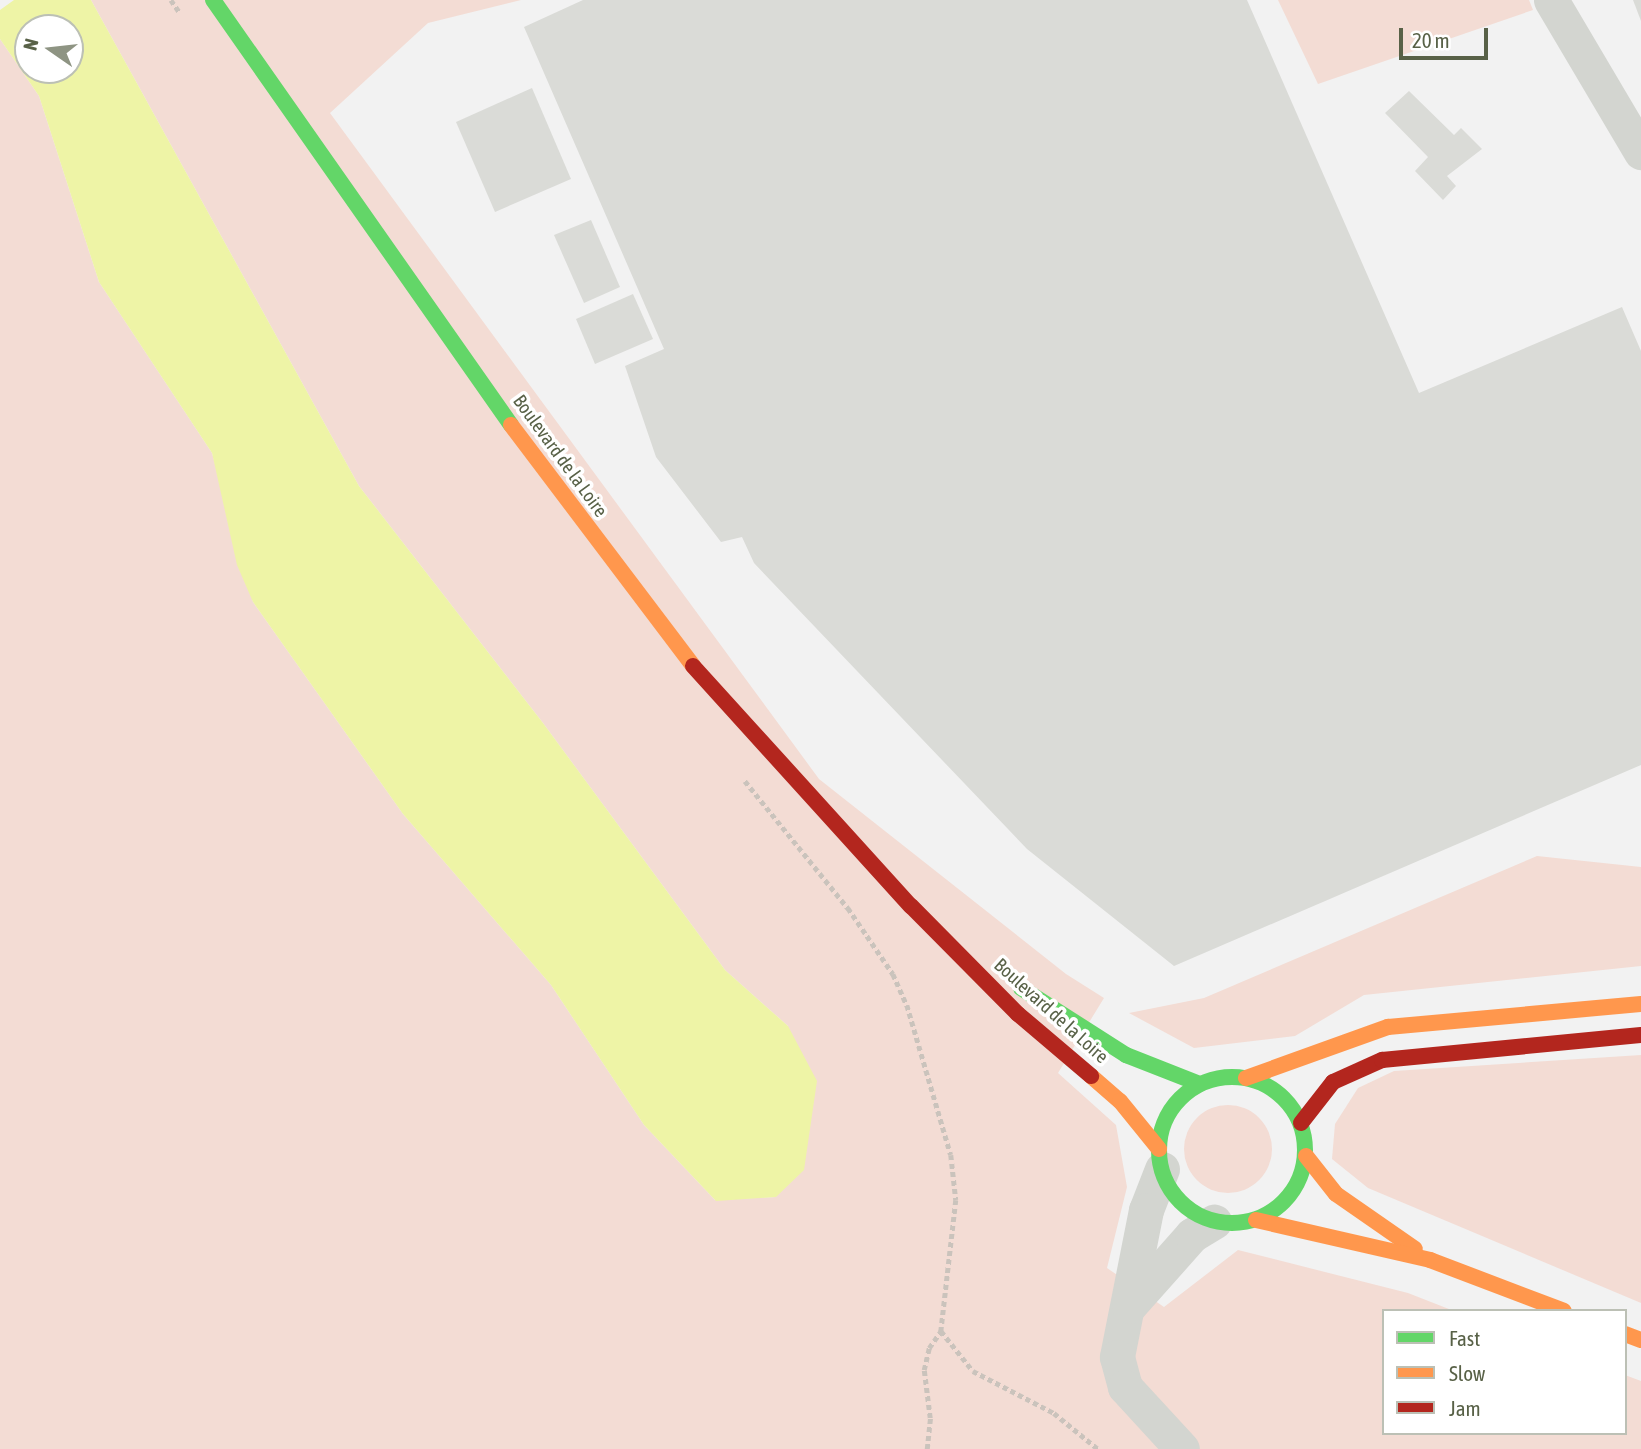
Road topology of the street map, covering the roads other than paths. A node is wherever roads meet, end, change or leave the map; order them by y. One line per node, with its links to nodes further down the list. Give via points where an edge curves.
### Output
1 (213, 0): 4 (main road, Boulevard de la Loire, via 560,494 679,648 798,786)
2 (1551, 0): 3 (street)
3 (1641, 152)
4 (911, 906): 8 (main road, Boulevard de la Loire, via 1006,977 1126,1055); 11 (main road, Boulevard de la Loire, via 1018,1014 1120,1101)
5 (1641, 1004): 7 (main road, via 1388,1027)
6 (1641, 1035): 9 (main road, via 1382,1060 1333,1082)
7 (1246, 1078): 8 (main road, via 1223,1077); 9 (main road, via 1279,1094)
8 (1200, 1084): 11 (main road, via 1171,1110)
9 (1301, 1123): 10 (main road)
10 (1306, 1156): 12 (main road, via 1290,1195); 14 (main road, via 1336,1194)
11 (1160, 1159): 13 (main road, via 1181,1203); 15 (street)
12 (1256, 1220): 13 (main road); 14 (main road)
13 (1214, 1222): 15 (street, via 1192,1235)
14 (1430, 1260): 16 (main road)
15 (1127, 1309): 17 (street, via 1117,1357 1125,1387)
16 (1559, 1309)
17 (1182, 1449)

